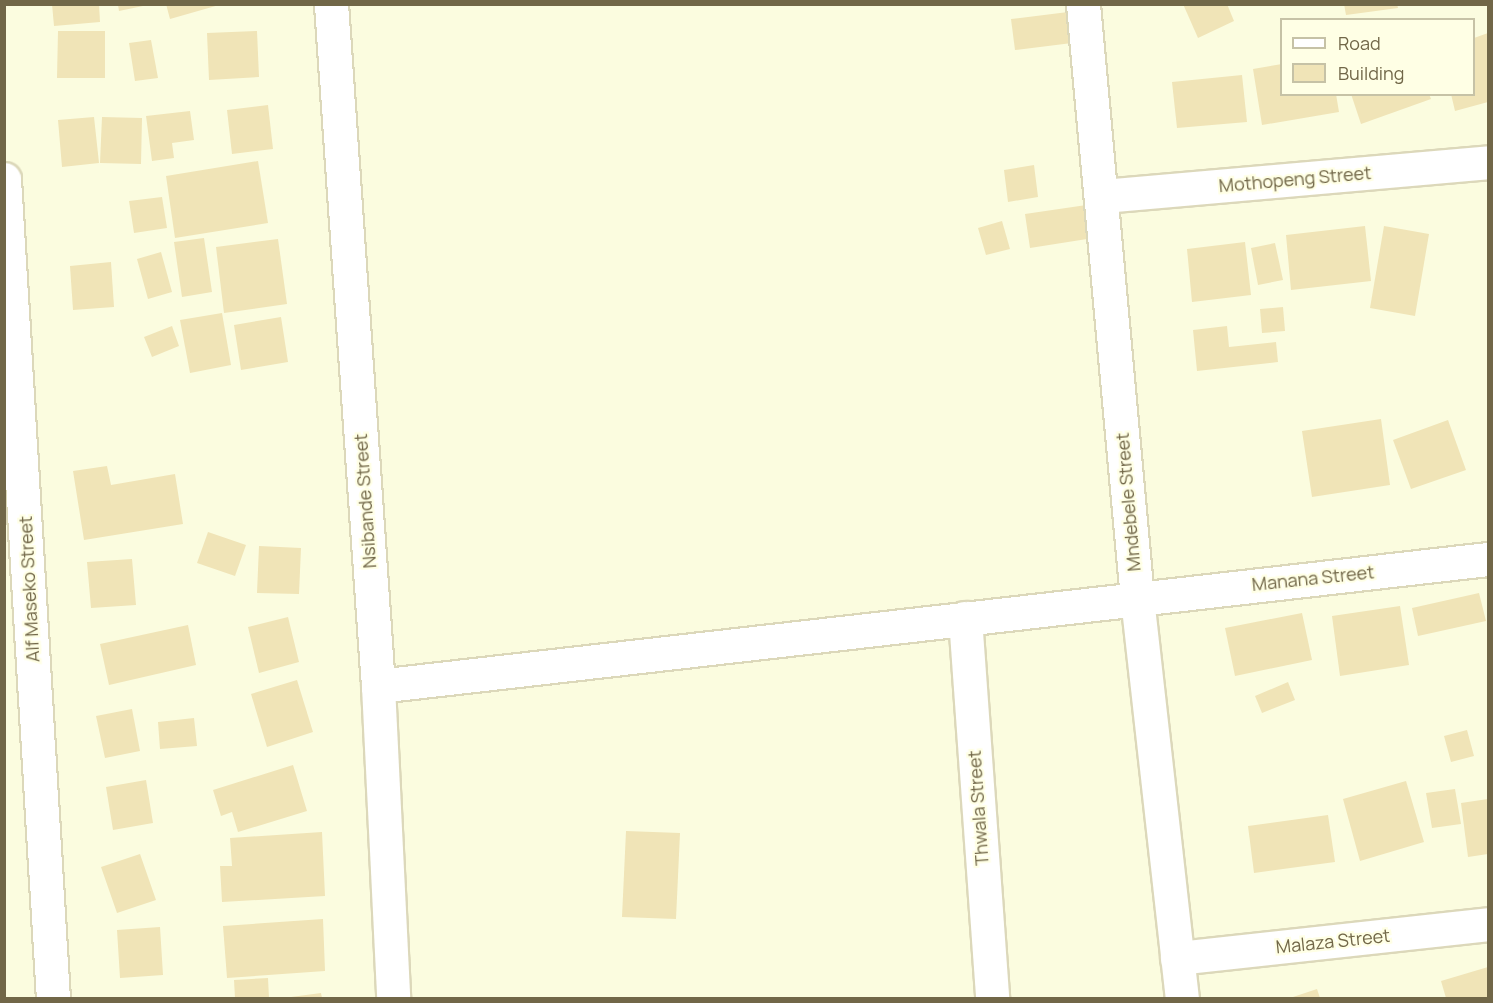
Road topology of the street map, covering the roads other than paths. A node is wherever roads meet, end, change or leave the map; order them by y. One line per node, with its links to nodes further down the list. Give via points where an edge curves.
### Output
1 (331, 4): 9 (street, Nsibande Street)
2 (1083, 4): 5 (street, Mndebele Street)
3 (1488, 162): 5 (street, Mothopeng Street)
4 (4, 179): 12 (street, Alf Maseko Street)
5 (1102, 196): 7 (street, Mndebele Street)
6 (1488, 559): 7 (street, Manana Street)
7 (1137, 598): 8 (street, Manana Street); 11 (street, Mndebele Street)
8 (964, 618): 9 (street, Manana Street); 14 (street, Thwala Street)
9 (378, 686): 13 (street, Nsibande Street)
10 (1488, 924): 11 (street, Malaza Street)
11 (1178, 958): 15 (street, Mndebele Street)
12 (53, 999)
13 (393, 999)
14 (992, 999)
15 (1182, 999)

